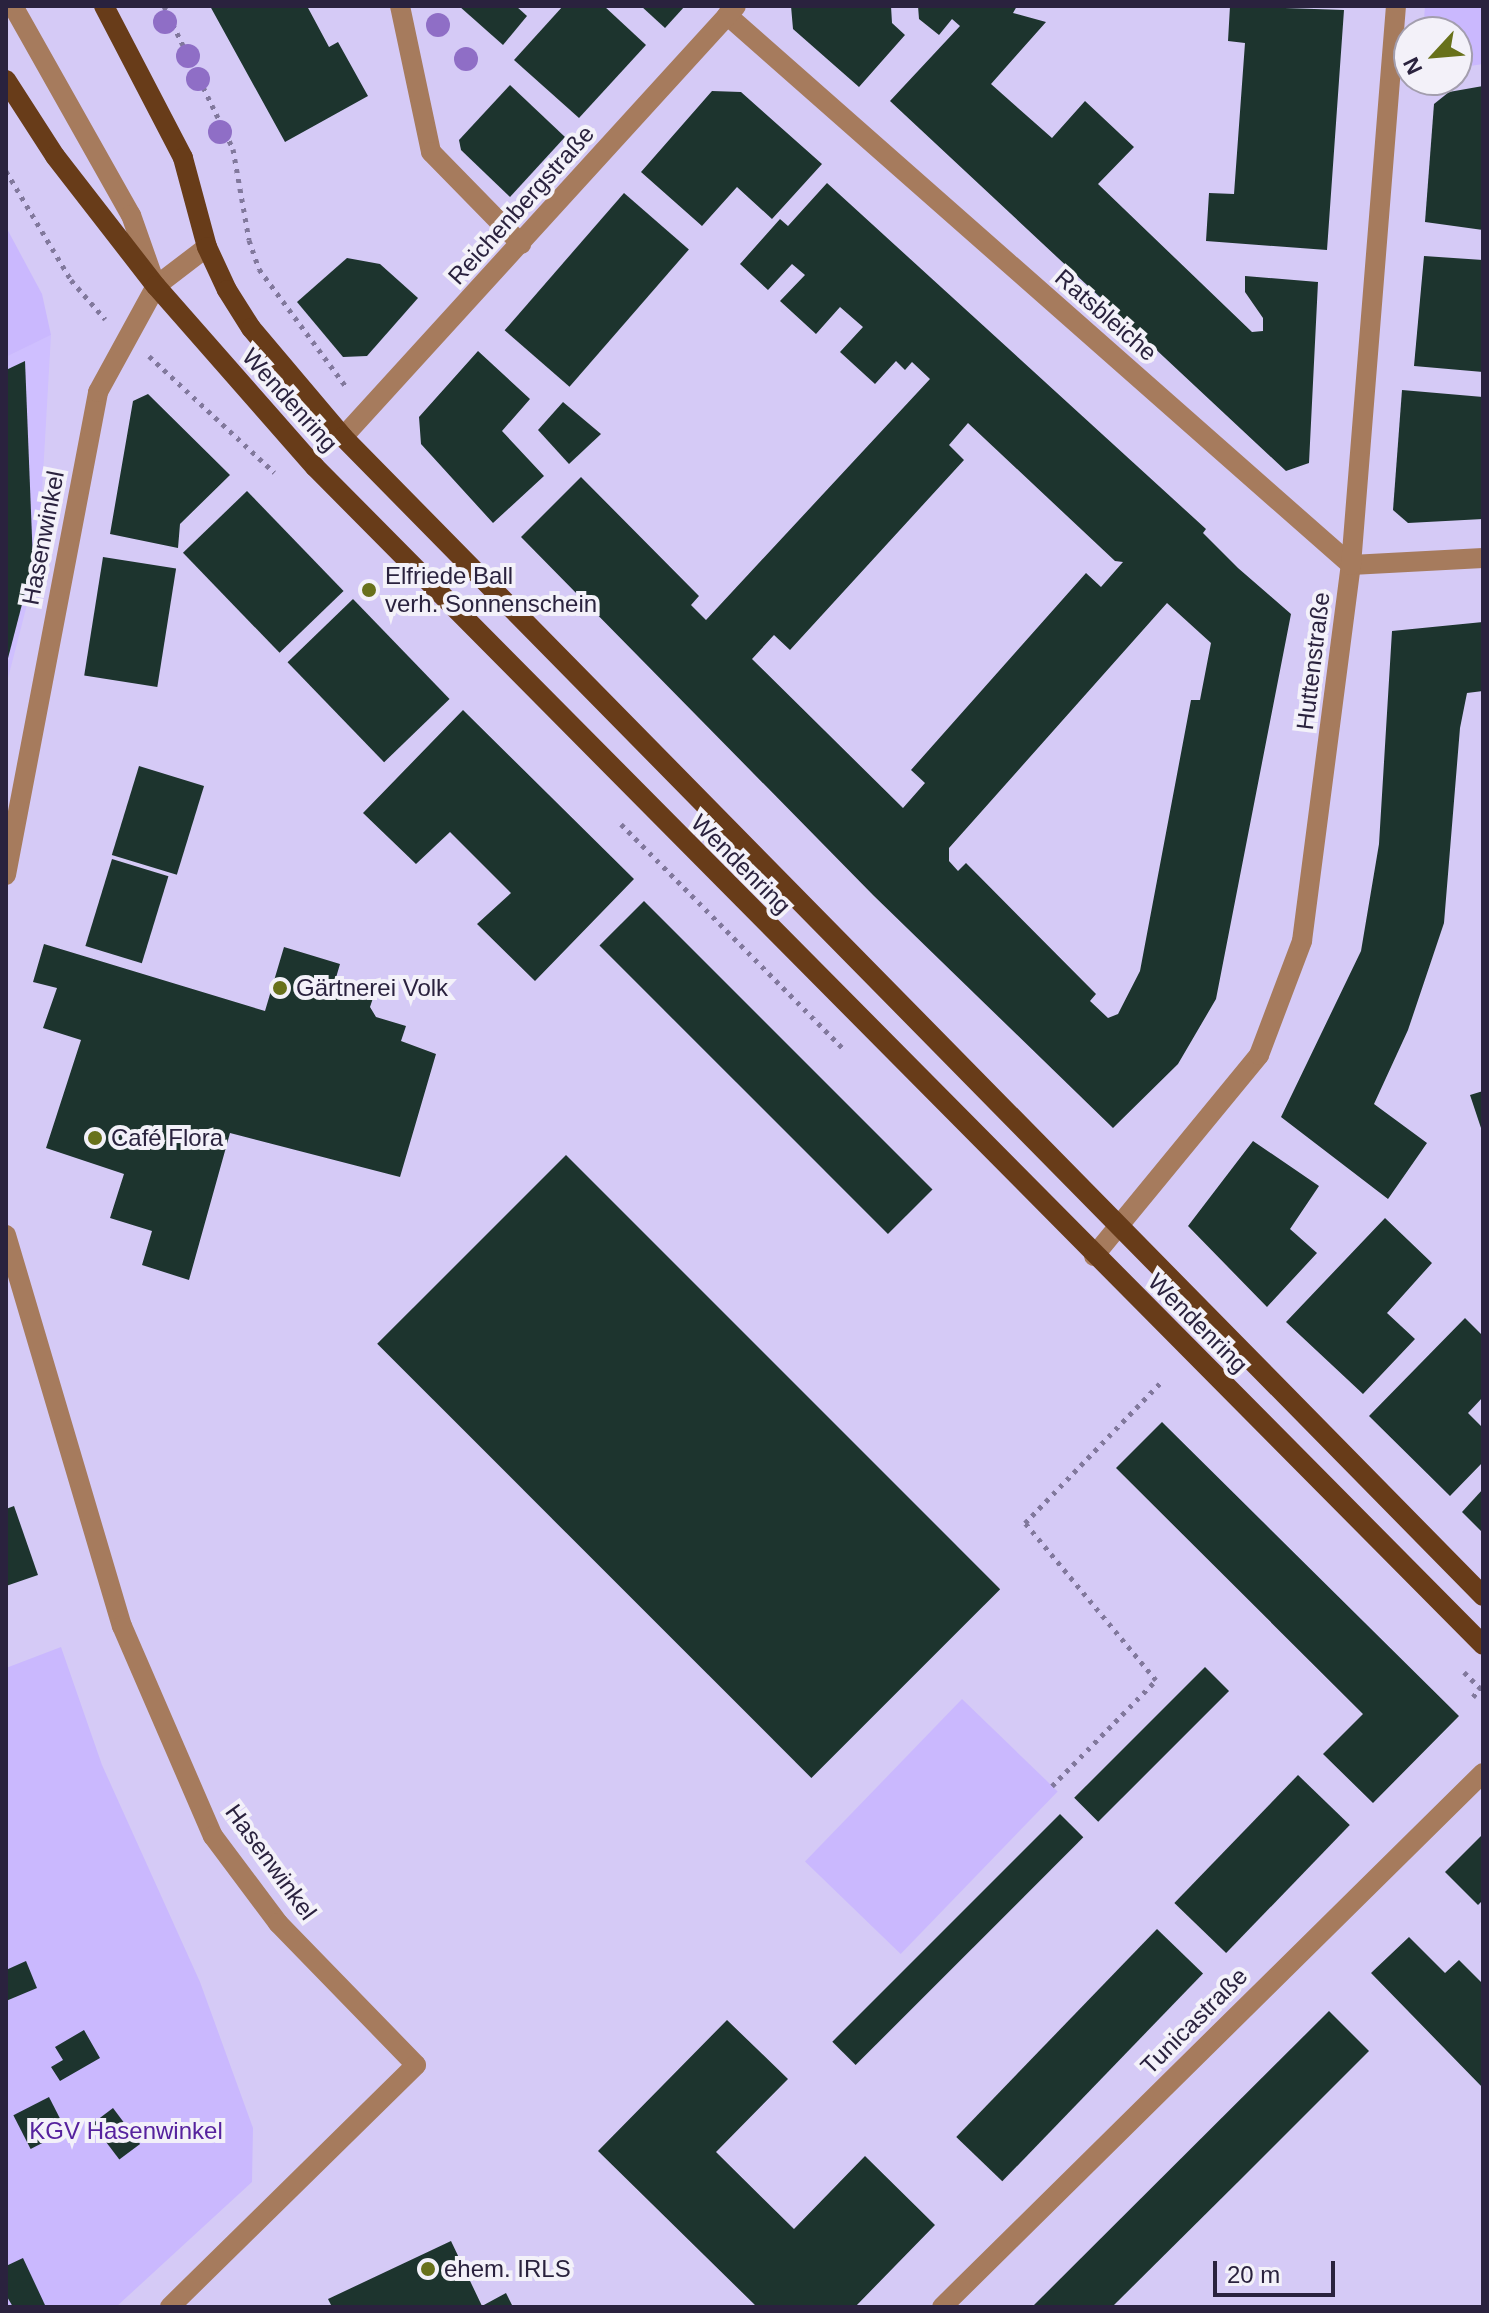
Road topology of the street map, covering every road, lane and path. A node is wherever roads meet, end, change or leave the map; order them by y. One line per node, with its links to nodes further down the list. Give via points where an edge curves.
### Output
1 (13, 6): 11 (street, via 131,215)
2 (104, 6): 10 (main road, Wendenring, via 183,158)
3 (164, 6): 13 (path, via 233,149 259,269)
4 (400, 6): 9 (street, via 431,152)
5 (1396, 6): 17 (street, Huttenstraße)
6 (731, 11): 9 (street, Reichenbergstraße); 17 (street, Ratsbleiche)
7 (6, 80): 11 (main road, Wendenring, via 55,156)
8 (6, 171): 12 (path, via 71,280)
9 (521, 244): 15 (street, Reichenbergstraße)
10 (207, 247): 11 (street, Hasenwinkel); 15 (main road, Wendenring, via 251,328)
11 (156, 286): 12 (street, Hasenwinkel); 21 (main road, Wendenring, via 315,467)
12 (128, 338): 14 (path); 18 (street, Hasenwinkel, via 98,392)
13 (342, 382)
14 (209, 406)
15 (343, 437): 19 (main road, Wendenring)
16 (1483, 558): 17 (street)
17 (1351, 565): 19 (street, Huttenstraße, via 1302,941 1259,1055)
18 (6, 875)
19 (1119, 1228): 21 (street, Huttenstraße); 23 (main road, Wendenring)
20 (6, 1235): 29 (street, Hasenwinkel, via 122,1626 213,1836 278,1923 416,2065)
21 (1094, 1256): 24 (main road, Wendenring)
22 (1161, 1382): 28 (path, via 1025,1523 1156,1680)
23 (1483, 1596)
24 (1483, 1645)
25 (1480, 1688): 26 (path)
26 (1473, 1697)
27 (1483, 1773): 30 (street, Tunicastraße)
28 (1052, 1786)
29 (170, 2307)
30 (942, 2307)

